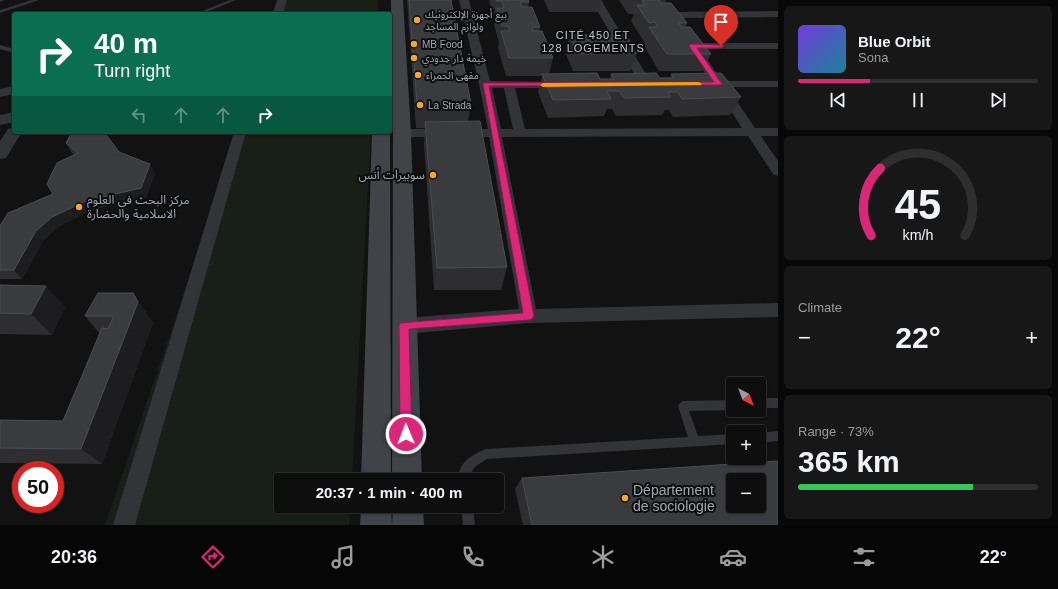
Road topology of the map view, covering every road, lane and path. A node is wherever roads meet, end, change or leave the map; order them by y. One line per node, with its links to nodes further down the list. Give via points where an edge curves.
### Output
1 (3, 0): 8 (lane)
2 (36, 0): 10 (lane)
3 (234, 0): 11 (lane)
4 (282, 0): 12 (street)
5 (397, 0): 30 (main road)
6 (464, 0): 20 (street)
7 (596, 0): 22 (street)
8 (0, 1)
9 (664, 5): 14 (street)
10 (0, 12)
11 (201, 12)
12 (279, 12)
13 (778, 14): 14 (street)
14 (671, 15): 15 (street)
15 (680, 27)
16 (778, 46): 25 (street, via 690,43)
17 (0, 47): 18 (lane)
18 (12, 50)
19 (550, 71): 28 (street)
20 (485, 84): 27 (street); 36 (street)
21 (631, 84): 22 (street)
22 (646, 84): 23 (street)
23 (660, 84)
24 (697, 84): 25 (street)
25 (719, 84): 26 (street); 33 (street)
26 (778, 84)
27 (509, 85): 28 (street); 37 (street)
28 (555, 85): 29 (street)
29 (570, 85)
30 (392, 110)
31 (12, 117): 32 (street)
32 (0, 120)
33 (752, 131): 35 (street); 37 (street); 43 (street)
34 (392, 132): 36 (street)
35 (778, 132)
36 (495, 133): 37 (street); 45 (street)
37 (520, 133)
38 (13, 134): 42 (street)
39 (239, 134): 60 (street)
40 (391, 134): 46 (main road)
41 (391, 134): 54 (main road)
42 (0, 154)
43 (778, 171)
44 (778, 310): 45 (street)
45 (529, 316): 46 (street)
46 (404, 326): 55 (main road)
47 (778, 403): 49 (lane)
48 (726, 404): 53 (lane, via 683,406)
49 (766, 404)
50 (778, 436): 51 (lane)
51 (766, 437)
52 (726, 439): 53 (lane)
53 (694, 441): 56 (lane, via 486,454 472,462)
54 (376, 473)
55 (407, 473)
56 (465, 473)
57 (376, 513): 61 (main road)
58 (408, 513): 62 (main road)
59 (468, 513): 63 (lane)
60 (124, 525)
61 (376, 525)
62 (408, 525)
63 (469, 525)

